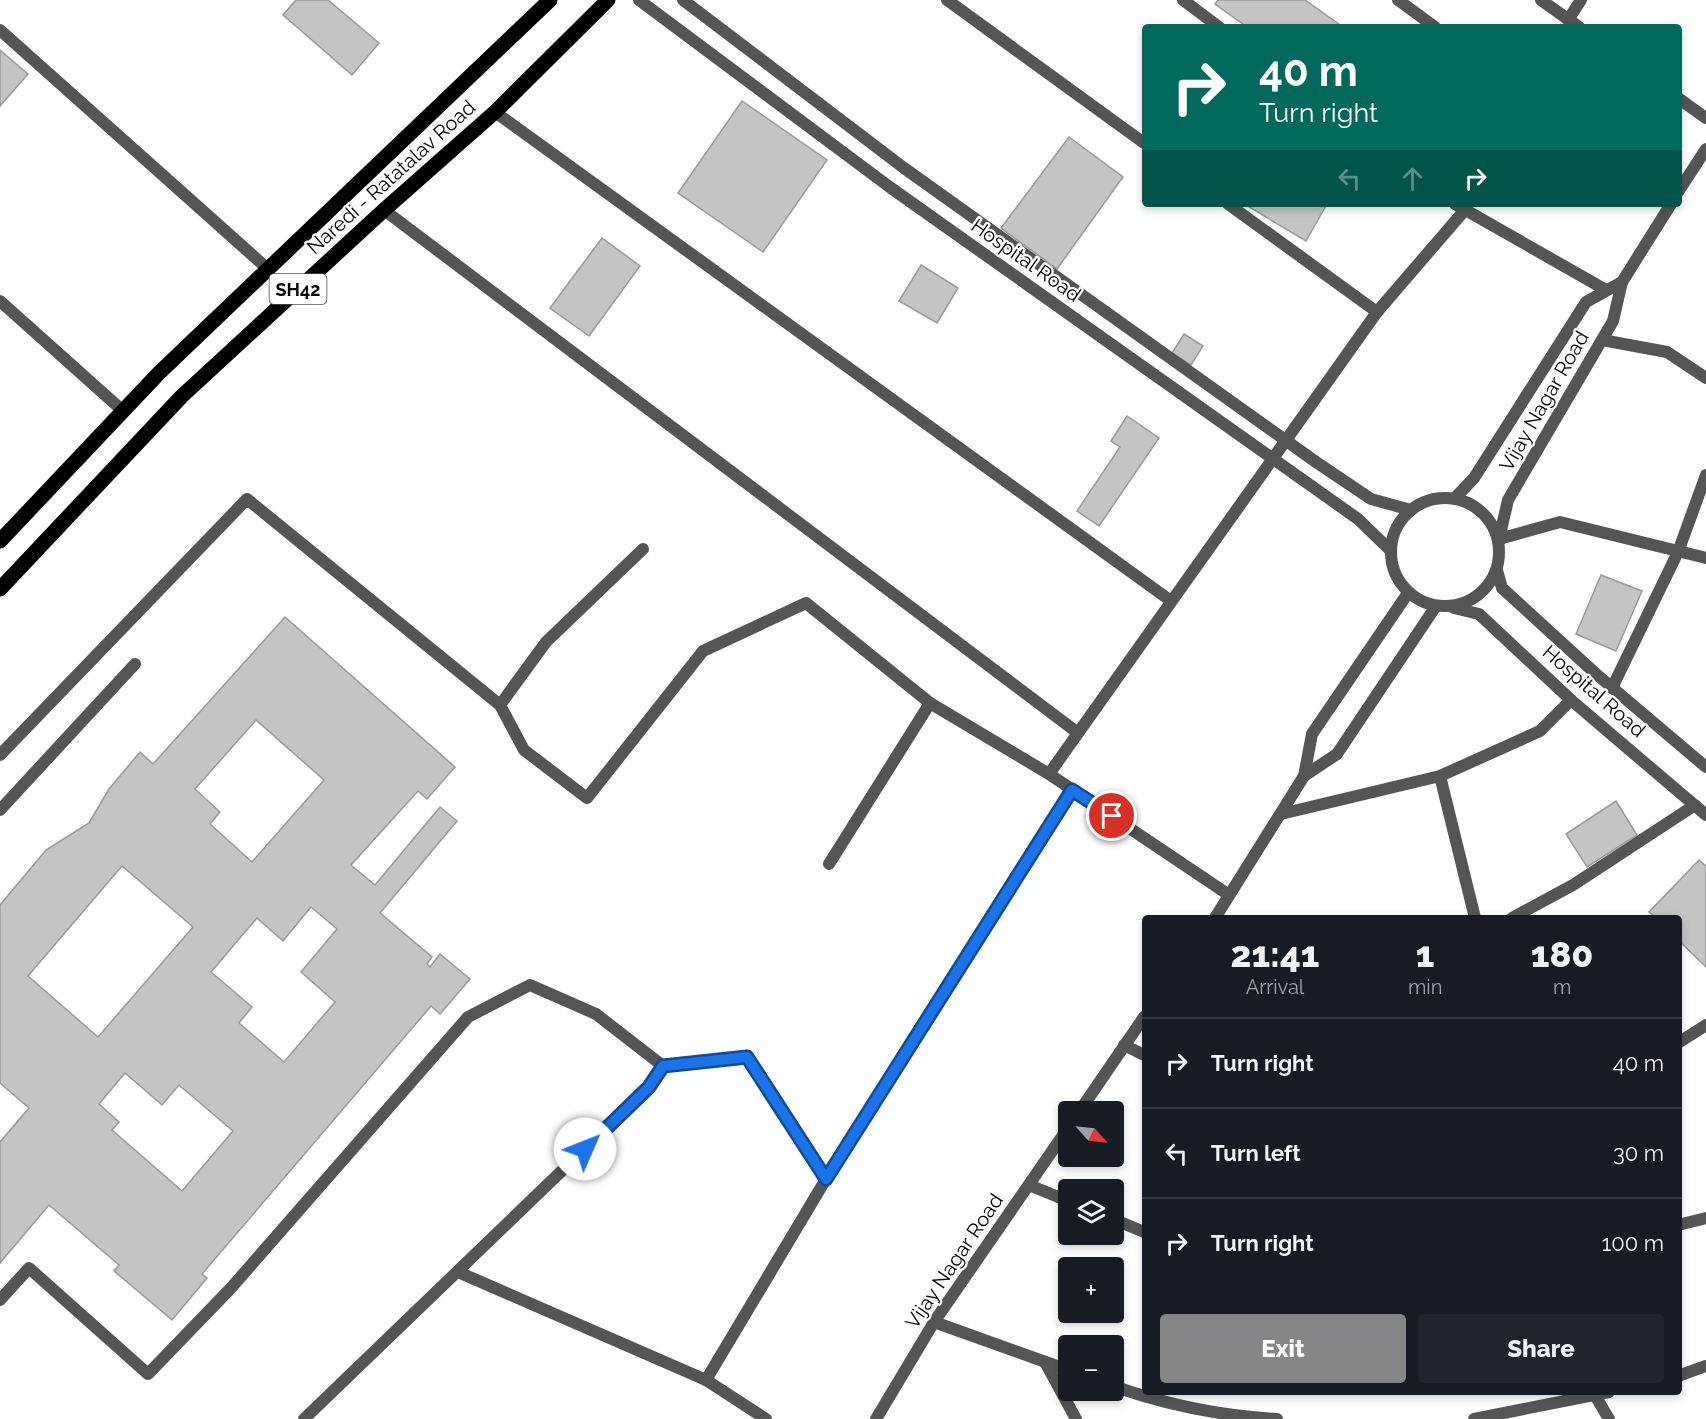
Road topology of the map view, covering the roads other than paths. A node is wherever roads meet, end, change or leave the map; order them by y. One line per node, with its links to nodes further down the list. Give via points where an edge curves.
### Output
1 (550, 0): 24 (main road, Naredi - Ratatalav Road / SH42)
2 (608, 0): 15 (main road, Naredi - Ratatalav Road / SH42)
3 (639, 0): 33 (street, Hospital Road, via 891,188)
4 (683, 0): 32 (street, Hospital Road, via 904,168)
5 (947, 0): 17 (street)
6 (1183, 0): 11 (street)
7 (1398, 0): 12 (street)
8 (1541, 0): 10 (street)
9 (1581, 0): 10 (street)
10 (1573, 23)
11 (1215, 24)
12 (1431, 24)
13 (0, 30): 24 (street)
14 (1682, 101): 16 (street)
15 (495, 112): 23 (main road, Naredi - Ratatalav Road / SH42); 46 (street)
16 (1706, 118)
17 (1142, 142)
18 (1706, 149): 19 (street)
19 (1682, 186)
20 (1232, 207): 28 (street)
21 (1460, 207): 26 (street); 28 (street)
22 (1669, 207): 25 (street, Vijay Nagar Road)
23 (384, 210): 44 (main road, Naredi - Ratatalav Road / SH42, via 182,396); 54 (street)
24 (269, 270): 31 (main road, Naredi - Ratatalav Road / SH42)
25 (1622, 282): 26 (street, Vijay Nagar Road); 29 (street, Vijay Nagar Road, via 1613,321)
26 (1606, 290): 35 (street, Vijay Nagar Road, via 1587,302 1474,478)
27 (0, 301): 31 (street)
28 (1377, 312): 32 (street)
29 (1602, 340): 30 (street, via 1667,352); 37 (street, Vijay Nagar Road, via 1508,500)
30 (1706, 378)
31 (123, 411): 38 (main road, Naredi - Ratatalav Road / SH42)
32 (1286, 440): 33 (street); 36 (street, Hospital Road, via 1371,499)
33 (1272, 459): 40 (street, Hospital Road, via 1358,519); 46 (street)
34 (1706, 475): 41 (street)
35 (1455, 498): 36 (street, via 1432,500); 37 (street, via 1483,512)
36 (1411, 510): 40 (street, via 1393,536)
37 (1499, 539): 41 (street, via 1560,522); 43 (street)
38 (0, 541)
39 (643, 549): 53 (street, via 546,642)
40 (1391, 551): 45 (street, via 1393,567)
41 (1678, 552): 42 (street); 50 (street)
42 (1706, 558)
43 (1497, 570): 48 (street, via 1479,595); 50 (street, Hospital Road, via 1502,588)
44 (0, 589)
45 (1408, 593): 47 (street); 58 (street, via 1312,734)
46 (1171, 601): 54 (street)
47 (1436, 606): 48 (street); 58 (street, via 1337,754)
48 (1451, 607): 51 (street, Hospital Road, via 1479,614)
49 (135, 664): 62 (street)
50 (1612, 688): 56 (street, Hospital Road)
51 (1571, 700): 59 (street, via 1540,731); 61 (street, Hospital Road)
52 (930, 703): 53 (street, via 806,603 703,651 587,798 524,750); 57 (street); 65 (street)
53 (500, 705): 55 (street, via 247,499)
54 (1078, 733): 57 (street)
55 (0, 755)
56 (1706, 767)
57 (1049, 774): 60 (street)
58 (1304, 776): 63 (street)
59 (1440, 776): 63 (street); 68 (street)
60 (1072, 790): 66 (street); 78 (street)
61 (1695, 804): 64 (street, Hospital Road); 69 (street, via 1573,885)
62 (0, 810)
63 (1281, 814): 66 (street)
64 (1706, 815)
65 (829, 864)
66 (1229, 895): 67 (street)
67 (1217, 915)
68 (1474, 915)
69 (1518, 915)
70 (1142, 1020): 73 (street)
71 (1706, 1025): 72 (street)
72 (1682, 1041)
73 (1124, 1045): 74 (street); 76 (street)
74 (1142, 1054)
75 (663, 1066): 78 (street, via 747,1057); 85 (street, via 649,1087); 86 (street, via 596,1014 530,985 468,1017 231,1288 148,1374 29,1268)
76 (1086, 1101)
77 (1058, 1143): 79 (street, Vijay Nagar Road)
78 (826, 1179): 92 (street)
79 (1029, 1185): 80 (street); 87 (street, Vijay Nagar Road)
80 (1058, 1197)
81 (1706, 1218): 83 (street)
82 (1124, 1224): 84 (street)
83 (1682, 1224)
84 (1142, 1231)
85 (458, 1272): 92 (street); 97 (street)
86 (0, 1300)
87 (934, 1322): 88 (street); 99 (street, Vijay Nagar Road)
88 (1045, 1362): 90 (street); 100 (street)
89 (1706, 1366): 91 (street)
90 (1058, 1367)
91 (1682, 1375)
92 (706, 1380): 98 (street)
93 (1124, 1390): 96 (street, via 1148,1398)
94 (1589, 1395): 102 (street)
95 (1595, 1395): 103 (street)
96 (1256, 1418): 101 (street)
97 (304, 1419)
98 (766, 1419)
99 (876, 1419)
100 (1076, 1419)
101 (1277, 1419)
102 (1474, 1419)
103 (1609, 1419)

